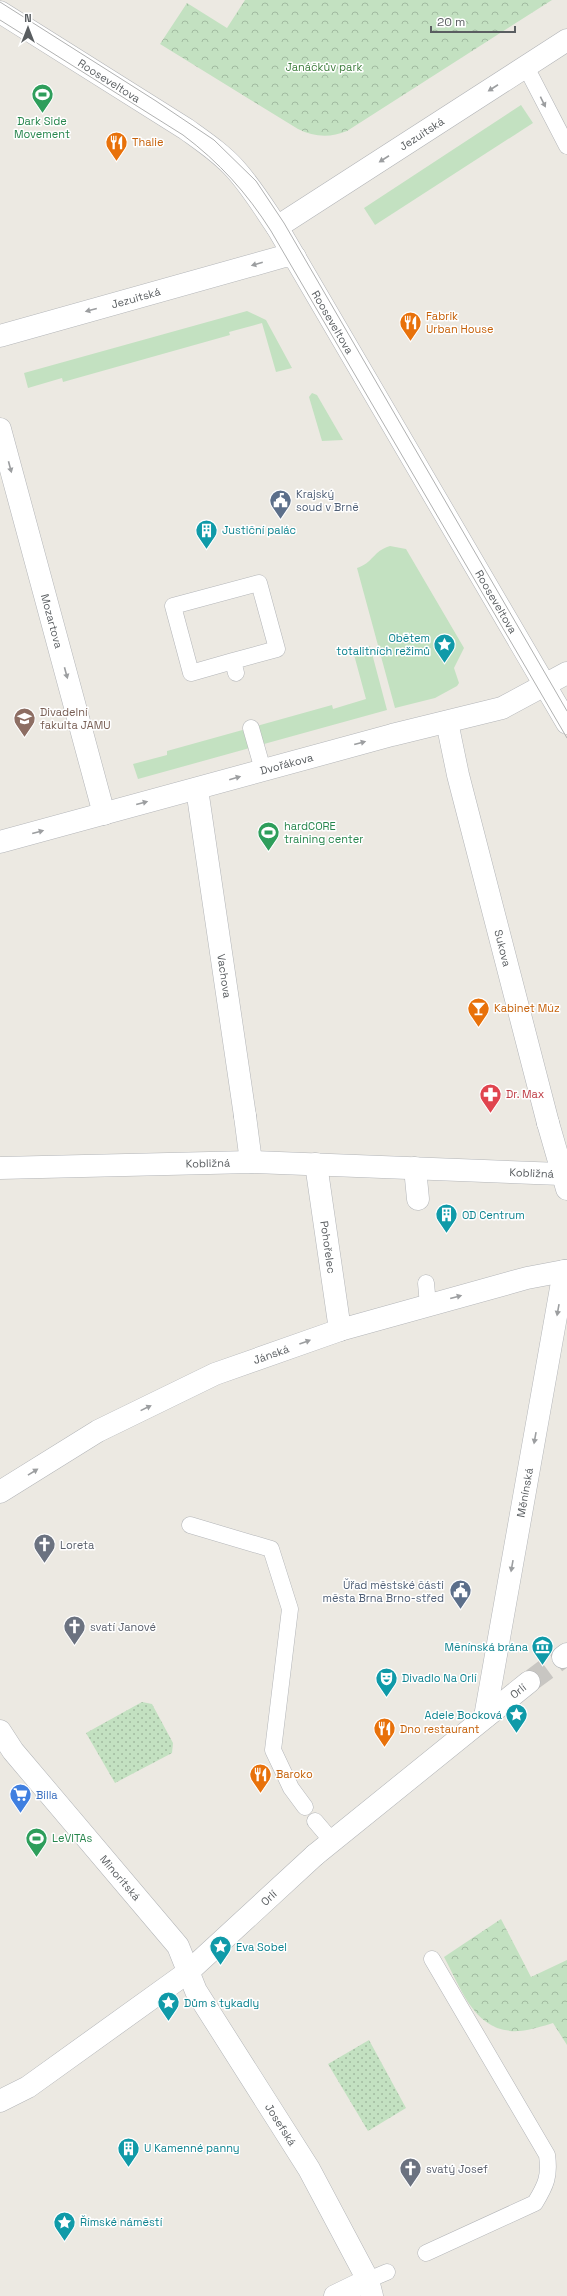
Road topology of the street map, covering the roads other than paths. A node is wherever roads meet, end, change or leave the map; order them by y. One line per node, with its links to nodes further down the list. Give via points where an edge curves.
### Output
1 (0, 12): 5 (street, Rooseveltova, via 213,148 245,181)
2 (567, 41): 3 (street, Jezuitská)
3 (526, 67): 4 (lane, one-way to 4); 5 (street, Jezuitská, one-way to 5)
4 (567, 146)
5 (277, 227): 6 (street, Rooseveltova)
6 (295, 257): 7 (street, Jezuitská, one-way to 7, via 285,256); 11 (street, Rooseveltova)
7 (0, 336)
8 (0, 429): 17 (street, Mozartova, one-way to 17)
9 (235, 667): 9 (lane, via 277,649 259,583 173,606 191,673)
10 (567, 673): 11 (street, Dvořákova)
11 (545, 685): 12 (street, Dvořákova, via 502,708); 13 (street, Rooseveltova)
12 (448, 722): 15 (street, Dvořákova, one-way to 12); 23 (street, Sukova, via 458,774)
13 (567, 723)
14 (251, 728): 15 (lane)
15 (263, 770): 16 (street, Dvořákova, one-way to 15)
16 (197, 789): 17 (street, Dvořákova, one-way to 16); 19 (street, Vachova)
17 (104, 814): 18 (street, Dvořákova, one-way to 17)
18 (0, 842)
19 (251, 1162): 20 (street, Kobližná); 21 (street, Kobližná)
20 (316, 1164): 22 (street, Kobližná); 28 (street, Pohořelec)
21 (0, 1168)
22 (415, 1168): 23 (street, Kobližná); 24 (street)
23 (564, 1182)
24 (418, 1199)
25 (566, 1271): 27 (street, Jánská, one-way to 25, via 527,1278); 32 (street, Měnínská, one-way to 32)
26 (426, 1283): 27 (lane)
27 (428, 1305): 28 (street, Jánská)
28 (340, 1330): 29 (street, Jánská, one-way to 28, via 98,1431 215,1374)
29 (0, 1492)
30 (190, 1525): 34 (lane, via 271,1549 290,1609 273,1750 291,1788)
31 (529, 1682): 32 (street, Orlí)
32 (485, 1717): 36 (street, Orlí)
33 (0, 1731): 38 (street, Minoritská, via 13,1751 178,1946)
34 (305, 1807)
35 (315, 1821): 36 (lane)
36 (332, 1841): 38 (street, Orlí)
37 (432, 1960): 40 (lane, via 547,2155 549,2172 545,2188 535,2203)
38 (188, 1972): 39 (street, Orlí, via 28,2087); 41 (street, Josefská, via 196,1991 309,2169)
39 (0, 2101)
40 (426, 2253)
41 (376, 2283): 42 (street, Josefská)
42 (335, 2296)

